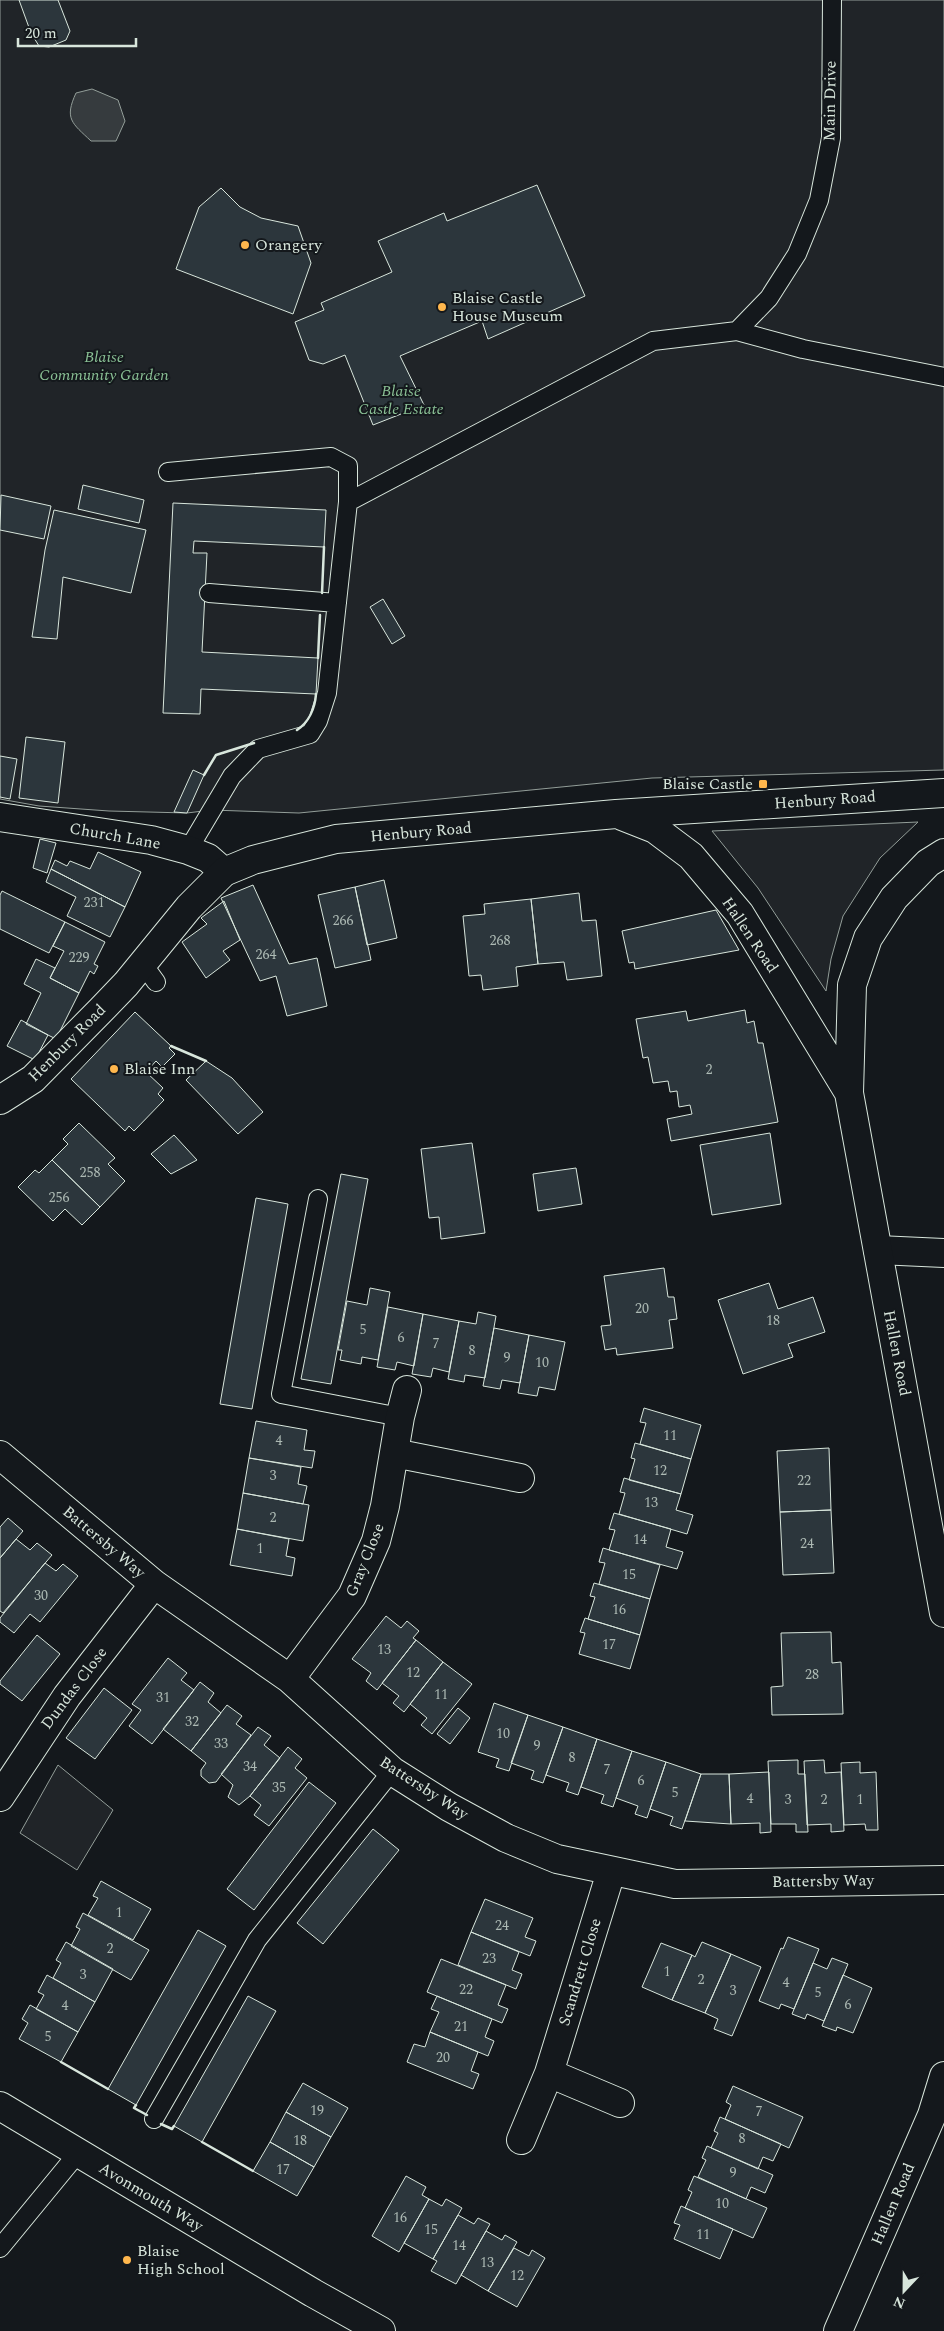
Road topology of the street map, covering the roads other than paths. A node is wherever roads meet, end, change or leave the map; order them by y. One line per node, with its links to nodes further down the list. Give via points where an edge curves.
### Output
1 (832, 0): 2 (lane, Main Drive, via 831,138 819,200 788,269 769,298)
2 (737, 330): 3 (lane, via 803,349); 5 (lane, via 653,341)
3 (944, 377)
4 (168, 472): 5 (lane, via 331,456 348,466)
5 (348, 502): 7 (lane)
6 (209, 594): 7 (lane)
7 (337, 603): 11 (lane, via 327,693 318,721 310,734 258,749 232,776)
8 (944, 793): 9 (main road, Henbury Road)
9 (616, 814): 13 (main road, Henbury Road, via 336,839 253,860); 14 (main road, Hallen Road, via 655,828 691,856 740,914)
10 (0, 817): 11 (main road, Church Lane, via 151,840)
11 (188, 850): 13 (main road, Church Lane, via 208,858)
12 (944, 853): 14 (main road, Hallen Road, via 928,863 894,898 868,938 852,985)
13 (224, 872): 15 (main road, Henbury Road, via 189,907 149,973 126,984 33,1079)
14 (849, 1094): 17 (main road, Hallen Road)
15 (0, 1100)
16 (318, 1199): 20 (lane, via 281,1394)
17 (878, 1250): 18 (main road); 25 (main road, Hallen Road)
18 (944, 1253)
19 (407, 1390): 20 (main road, Gray Close)
20 (400, 1417): 21 (main road, Gray Close)
21 (394, 1453): 23 (main road); 26 (main road, Gray Close, via 386,1506 376,1541 352,1596)
22 (0, 1455): 24 (main road, Battersby Way)
23 (520, 1478)
24 (154, 1584): 26 (main road, Battersby Way); 28 (main road, Dundas Close, via 67,1696)
25 (944, 1614)
26 (290, 1679): 27 (main road, Battersby Way)
27 (392, 1771): 29 (main road, Battersby Way, via 449,1808 506,1838 557,1859); 35 (lane, via 257,1940)
28 (0, 1797)
29 (611, 1872): 30 (main road, Battersby Way, via 674,1884); 31 (main road, Scandrett Close)
30 (944, 1880)
31 (549, 2072): 33 (main road); 36 (main road, Scandrett Close)
32 (944, 2076): 40 (main road, Hallen Road, via 932,2115)
33 (620, 2103)
34 (0, 2106): 37 (main road, Avonmouth Way)
35 (154, 2120)
36 (521, 2140)
37 (78, 2154): 38 (lane); 39 (main road, Avonmouth Way)
38 (0, 2248)
39 (381, 2331)
40 (838, 2331)

